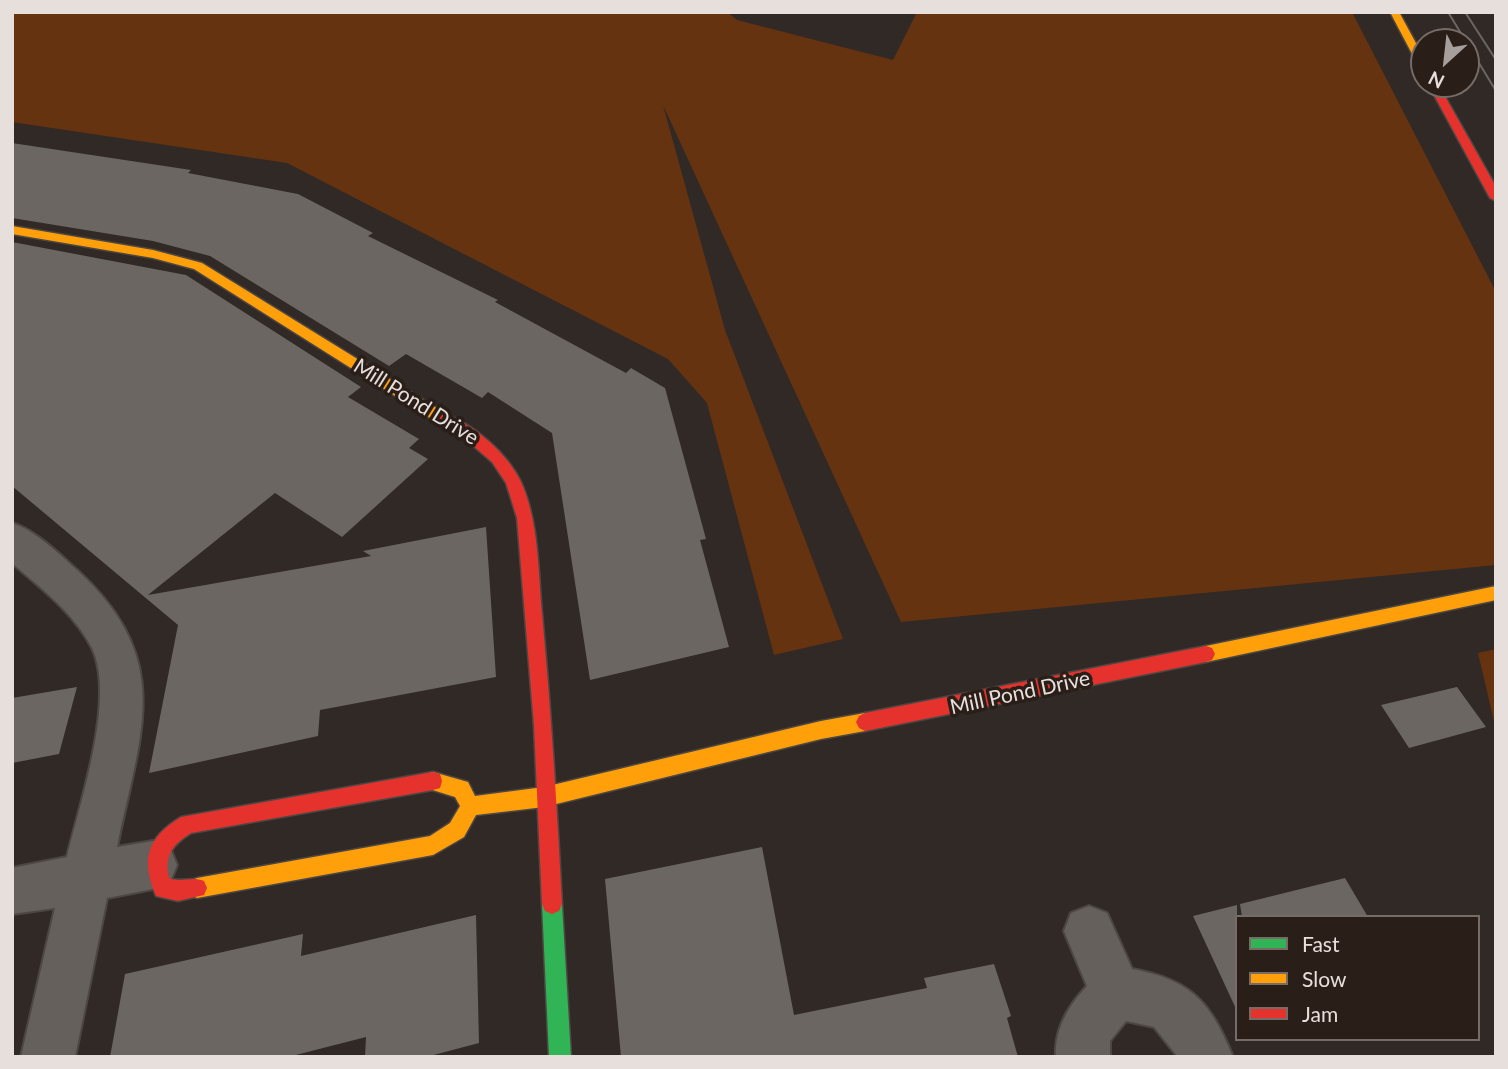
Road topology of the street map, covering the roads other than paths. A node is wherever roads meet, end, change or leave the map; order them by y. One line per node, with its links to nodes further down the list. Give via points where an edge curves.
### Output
1 (1394, 12): 2 (main road)
2 (1410, 41)
3 (1441, 98): 4 (main road)
4 (1496, 198)
5 (12, 230): 8 (main road, Mill Pond Drive, via 198,266 442,417 486,446 507,467 525,518 543,726)
6 (12, 539): 11 (street, via 75,594 106,632 118,663 123,710)
7 (1496, 593): 8 (main road, Mill Pond Drive, via 948,708 821,730)
8 (544, 797): 9 (main road, Mill Pond Drive); 16 (main road, Mill Pond Drive)
9 (470, 806): 10 (main road, via 461,789 433,780 188,824 170,833); 10 (main road, via 457,830 433,845 178,891 163,890)
10 (153, 865): 11 (street)
11 (87, 876): 12 (street); 15 (street)
12 (13, 888)
13 (1089, 931): 14 (street)
14 (1116, 993): 17 (street, via 1093,1018 1081,1045); 18 (street, via 1150,998 1180,1012)
15 (48, 1057)
16 (560, 1057)
17 (1083, 1057)
18 (1206, 1057)

